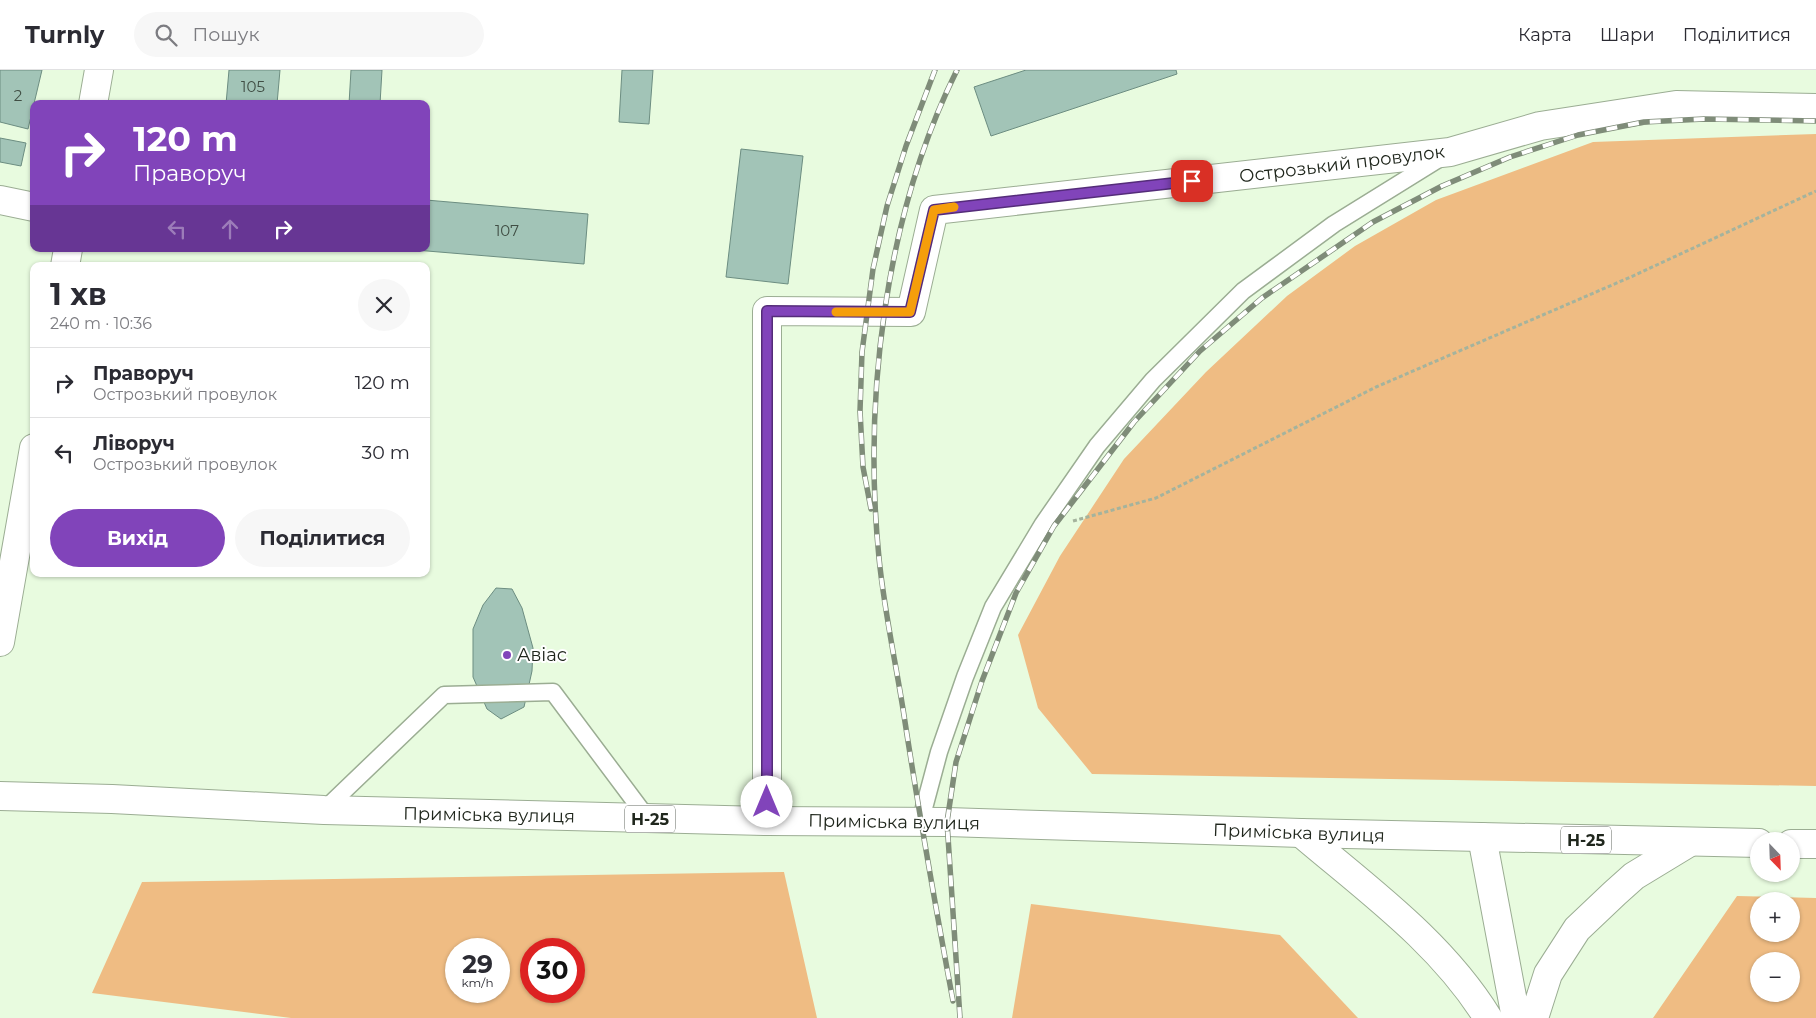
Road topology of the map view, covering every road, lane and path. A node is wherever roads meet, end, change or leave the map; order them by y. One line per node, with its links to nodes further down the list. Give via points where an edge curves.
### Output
1 (99, 70): 2 (main road)
2 (94, 100)
3 (1816, 108): 4 (main road, Острозький провулок, via 1676,105 1540,126)
4 (1450, 152): 9 (lane, via 1334,224 1242,291 1153,380 1097,446); 14 (main road, Острозький провулок, via 934,210 910,312 767,311)
5 (1816, 191): 9 (path, via 1633,276 1376,387 1156,498 1054,526)
6 (0, 200): 7 (main road)
7 (30, 206)
8 (30, 470): 10 (main road)
9 (1043, 524): 15 (lane, via 993,606 939,752)
10 (1, 630)
11 (0, 796): 12 (main road, Приміська вулиця / Н-25)
12 (324, 810): 13 (main road, Приміська вулиця / Н-25); 13 (lane, via 444,694 553,692)
13 (648, 818): 14 (main road, Приміська вулиця / Н-25)
14 (767, 821): 15 (main road, Приміська вулиця / Н-25)
15 (920, 823): 16 (main road, Приміська вулиця / Н-25)
16 (1301, 833): 17 (main road, Приміська вулиця / Н-25); 22 (main road, via 1397,912 1448,963)
17 (1482, 837): 18 (main road, Приміська вулиця / Н-25); 23 (main road)
18 (1690, 842): 19 (main road, Приміська вулиця / Н-25); 24 (main road, via 1634,876 1577,929 1548,974)
19 (1750, 843)
20 (1800, 844): 21 (main road)
21 (1816, 844)
22 (1488, 1018)
23 (1516, 1018)
24 (1534, 1018)

